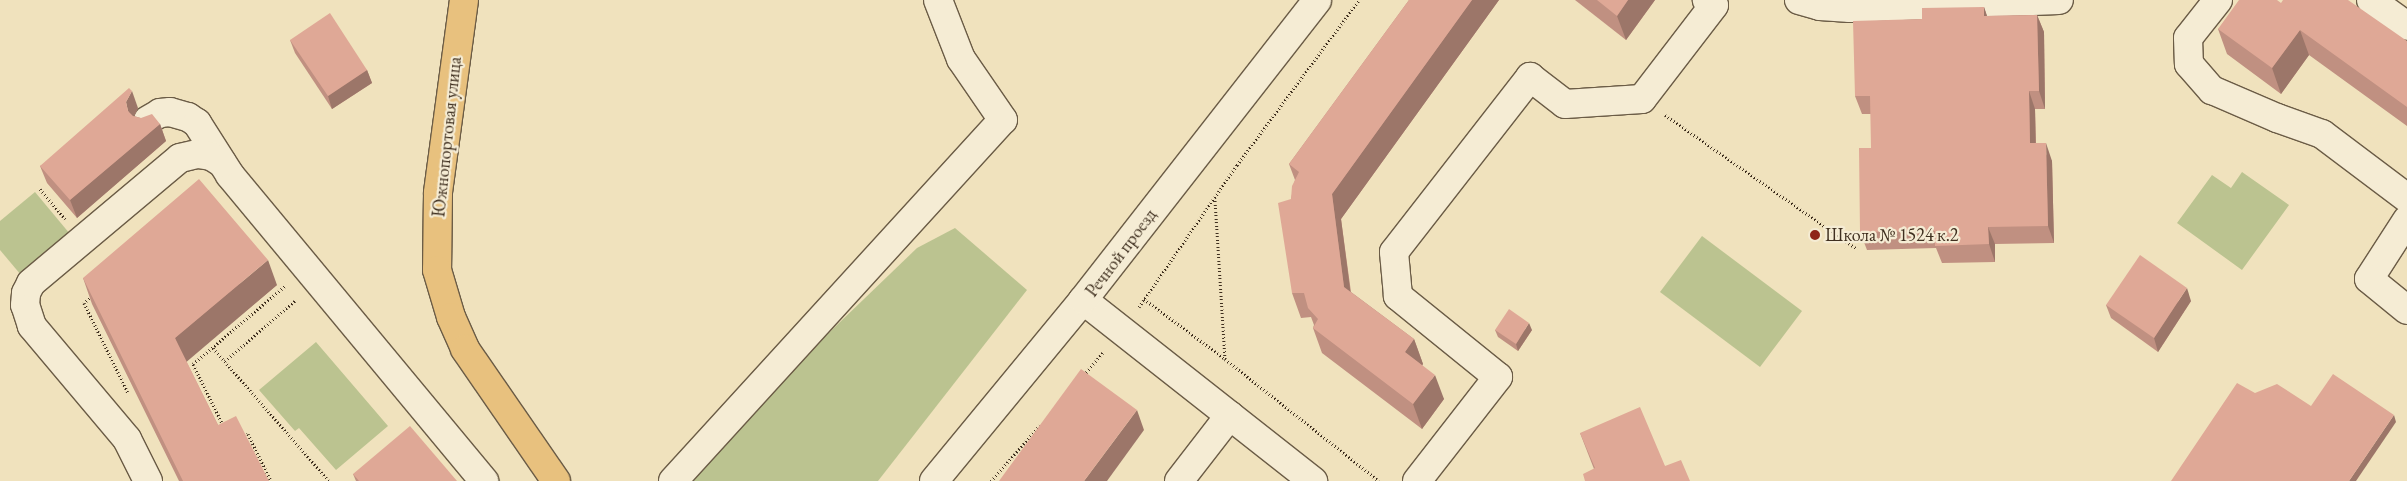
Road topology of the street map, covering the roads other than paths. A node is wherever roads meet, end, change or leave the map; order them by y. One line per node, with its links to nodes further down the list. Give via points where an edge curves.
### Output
1 (464, 0): 20 (main road, Южнопортовая улица, via 438,193 437,270 451,317 465,349)
2 (938, 0): 21 (street, via 961,59 1004,120)
3 (1317, 0): 14 (street, Речной проезд)
4 (1799, 0): 5 (street, via 1820,6 1850,8)
5 (2059, 0)
6 (2218, 0): 12 (street, via 2188,38 2189,64 2212,90 2322,134)
7 (2371, 0): 9 (street)
8 (1717, 2): 24 (street, via 1642,98 1565,104 1530,77 1394,252 1398,296 1498,377)
9 (2407, 26)
10 (148, 120): 11 (street, via 160,113 188,116 197,123)
11 (222, 163): 18 (street, via 211,156 198,154 180,158 32,283 26,293 25,305 32,326 127,439); 19 (street)
12 (2407, 198)
13 (2407, 220): 15 (street, via 2369,279)
14 (1083, 300): 16 (street, Речной проезд); 22 (street)
15 (2407, 310)
16 (1230, 416): 17 (street, Речной проезд); 23 (street)
17 (1296, 476)
18 (148, 481)
19 (484, 481)
20 (556, 481)
21 (673, 481)
22 (934, 481)
23 (1179, 481)
24 (1417, 481)

